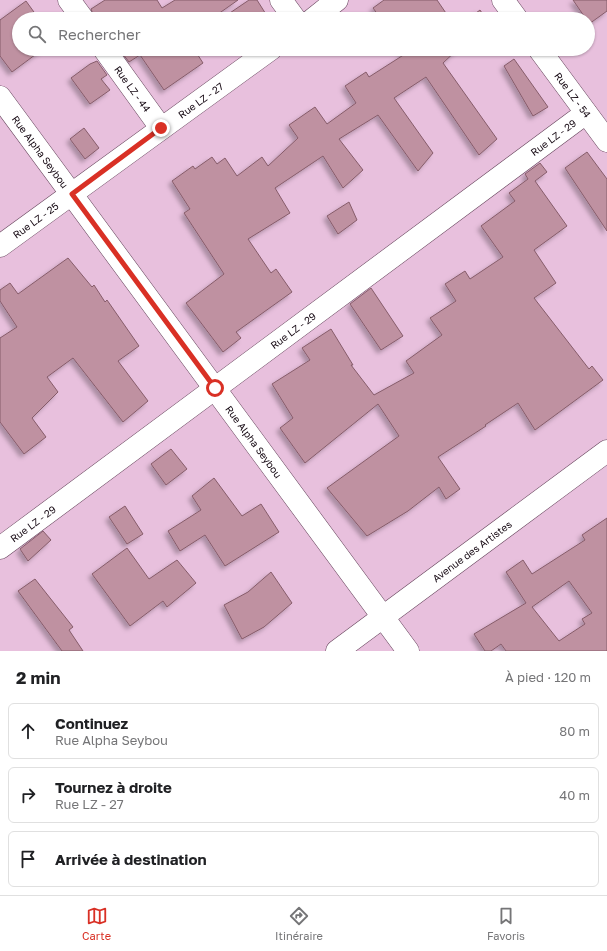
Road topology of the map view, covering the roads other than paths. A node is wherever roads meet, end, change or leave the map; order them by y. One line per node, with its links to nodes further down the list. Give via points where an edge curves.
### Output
1 (69, 0): 5 (street)
2 (281, 0): 6 (street)
3 (337, 0): 7 (street)
4 (503, 0): 8 (street)
5 (78, 12)
6 (290, 12)
7 (322, 12)
8 (512, 12)
9 (109, 56): 14 (street, Rue LZ - 44)
10 (262, 56): 14 (street, Rue LZ - 27)
11 (544, 56): 13 (street, Rue LZ - 54)
12 (0, 97): 16 (street, Rue Alpha Seybou)
13 (586, 113): 15 (street, Rue LZ - 54); 18 (street, Rue LZ - 29)
14 (161, 128): 16 (street, Rue LZ - 27)
15 (607, 142)
16 (72, 194): 17 (street, Rue LZ - 25); 18 (street, Rue Alpha Seybou)
17 (0, 246)
18 (215, 388): 20 (street, Rue LZ - 29); 21 (street, Rue Alpha Seybou)
19 (607, 451): 21 (street, Avenue des Artistes)
20 (0, 548)
21 (383, 617): 22 (street, Avenue des Artistes); 23 (street, Rue Alpha Seybou)
22 (337, 651)
23 (408, 651)

